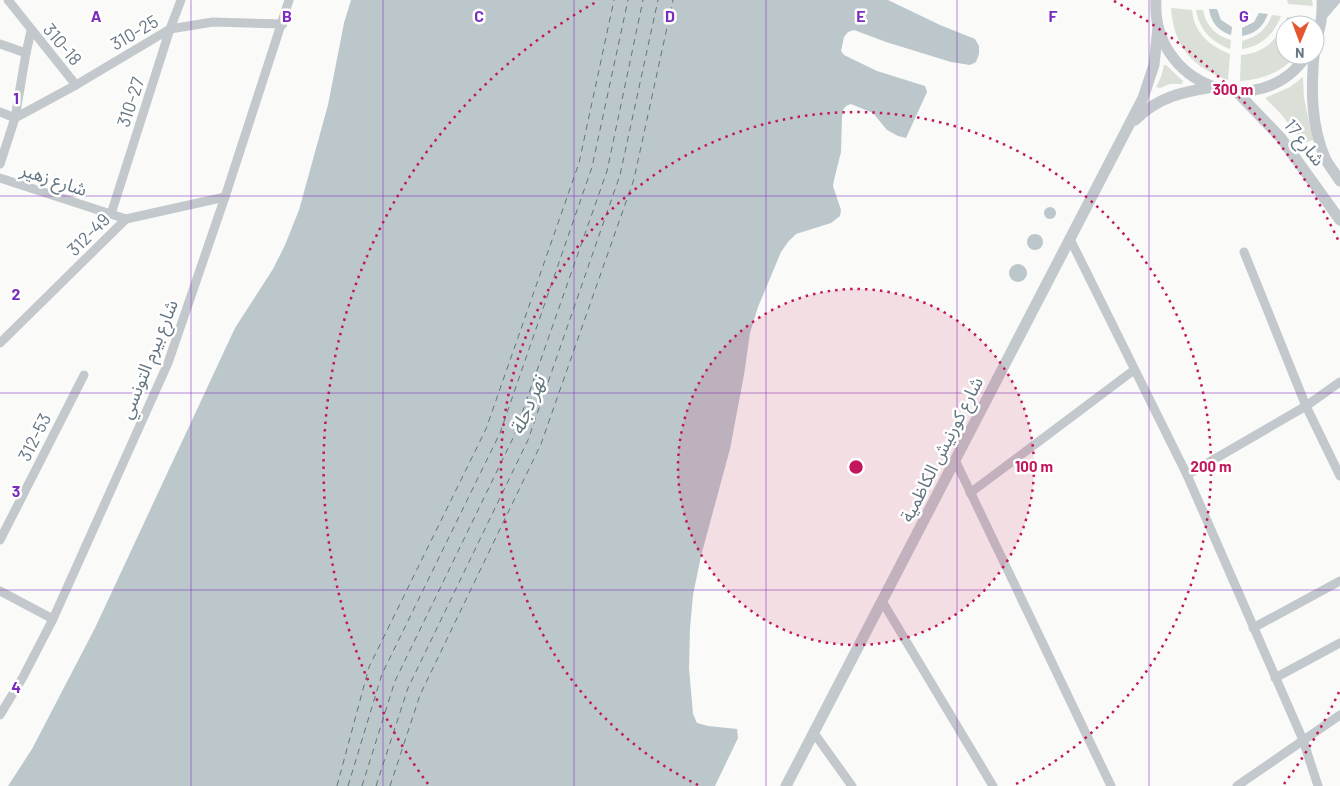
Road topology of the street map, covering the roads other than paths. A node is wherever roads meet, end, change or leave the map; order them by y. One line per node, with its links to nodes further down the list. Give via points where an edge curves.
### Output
1 (8, 0): 11 (street, 310-18)
2 (181, 0): 10 (street, 310-27)
3 (290, 0): 8 (street, شارع بيرم التونسي)
4 (1156, 0): 9 (street)
5 (1322, 0): 7 (street)
6 (1335, 0): 7 (street)
7 (1323, 14)
8 (283, 24): 10 (street, 310-25, via 213,22); 25 (street, شارع بيرم التونسي)
9 (1158, 27): 17 (street, via 1178,65); 21 (street, شارع كورنيش الكاظمية, via 1154,65 1143,98)
10 (170, 29): 16 (street, 310-25); 26 (street, 310-27)
11 (31, 32): 13 (street); 16 (street, 310-18)
12 (0, 44): 13 (street)
13 (26, 53): 20 (street)
14 (1300, 65): 18 (street, via 1283,79 1260,88)
15 (1313, 65): 24 (street, شارع 17, via 1311,88 1315,126 1325,159)
16 (76, 85): 20 (street, 310-25)
17 (1213, 87): 18 (street); 21 (street, شارع كورنيش الكاظمية, via 1162,100)
18 (1236, 91): 28 (street, شارع 17, via 1281,138)
19 (0, 112): 20 (street)
20 (14, 118): 22 (street)
21 (1126, 128): 29 (street, شارع كورنيش الكاظمية)
22 (0, 164)
23 (0, 178): 26 (street, شارع زهير)
24 (1340, 180)
25 (225, 197): 27 (street, 312-49); 44 (street, شارع بيرم التونسي, via 168,363)
26 (111, 214): 27 (street, شارع زهير)
27 (126, 219): 31 (street, 312-49)
28 (1340, 220)
29 (1070, 239): 32 (street); 36 (street, شارع كورنيش الكاظمية)
30 (1244, 252): 35 (street)
31 (0, 343)
32 (1134, 370): 37 (street); 39 (street)
33 (84, 374): 40 (street, 312-53)
34 (1340, 382): 35 (street)
35 (1306, 406): 37 (street); 38 (street)
36 (955, 460): 39 (street); 43 (street, شارع كورنيش الكاظمية)
37 (1187, 475): 45 (street)
38 (1340, 476)
39 (970, 493): 55 (street)
40 (0, 540)
41 (1340, 581): 45 (street)
42 (0, 591): 44 (street)
43 (882, 601): 50 (street, شارع كورنيش الكاظمية); 54 (street)
44 (53, 619): 48 (street, شارع بيرم التونسي)
45 (1253, 628): 47 (street)
46 (1340, 643): 47 (street)
47 (1275, 678): 51 (street)
48 (0, 715)
49 (1340, 715): 51 (street)
50 (814, 733): 52 (street, شارع كورنيش الكاظمية); 53 (street)
51 (1303, 740): 56 (street); 57 (street)
52 (786, 786)
53 (852, 786)
54 (993, 786)
55 (1111, 786)
56 (1237, 786)
57 (1318, 786)

